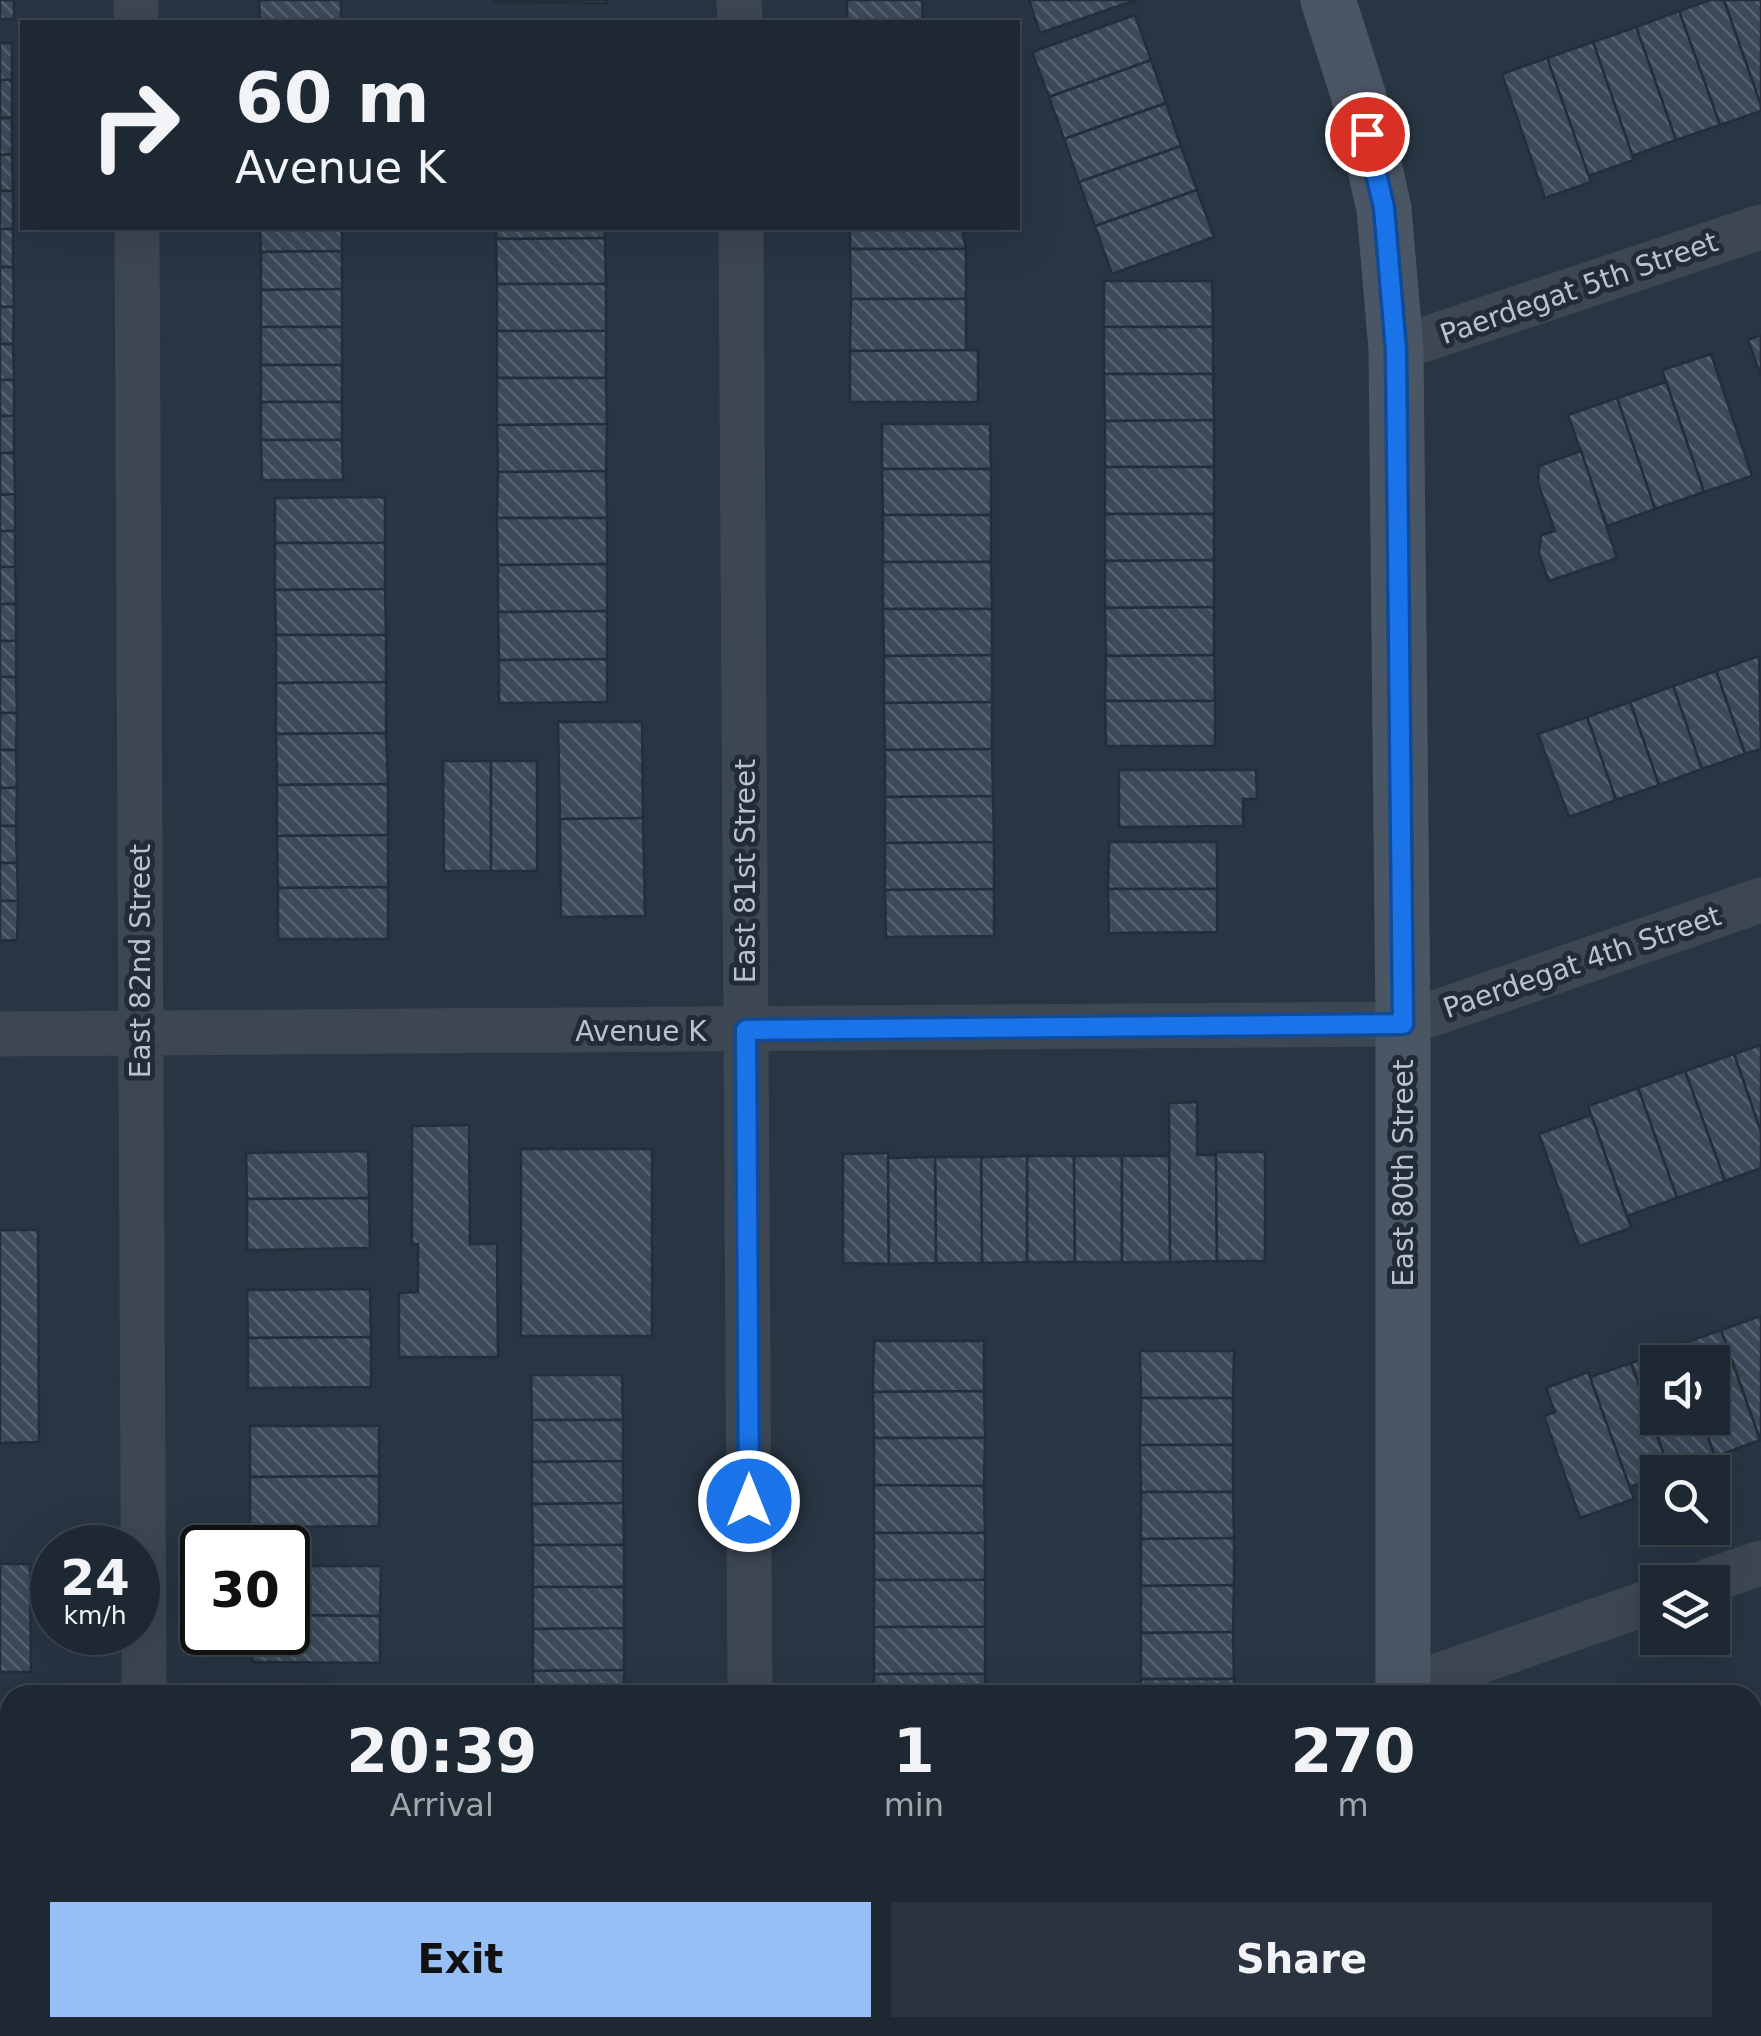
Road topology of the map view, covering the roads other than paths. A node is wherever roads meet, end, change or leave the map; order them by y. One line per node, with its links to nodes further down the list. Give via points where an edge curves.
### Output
1 (1328, 0): 5 (street, East 80th Street, via 1384,208)
2 (1761, 227): 5 (street, Paerdegat 5th Street)
3 (137, 230): 9 (street, East 82nd Street)
4 (741, 230): 8 (street, East 81st Street)
5 (1396, 350): 7 (street, East 80th Street)
6 (1761, 900): 7 (street, Paerdegat 4th Street)
7 (1403, 1024): 8 (street, Avenue K); 16 (street, East 80th Street)
8 (746, 1030): 9 (street, Avenue K); 15 (street, East 81st Street)
9 (140, 1033): 10 (street, Avenue K); 14 (street, East 82nd Street)
10 (0, 1034)
11 (1761, 1563): 12 (street)
12 (1730, 1574)
13 (1640, 1605): 17 (street)
14 (144, 1685)
15 (750, 1685)
16 (1403, 1685)
17 (1420, 1685)

